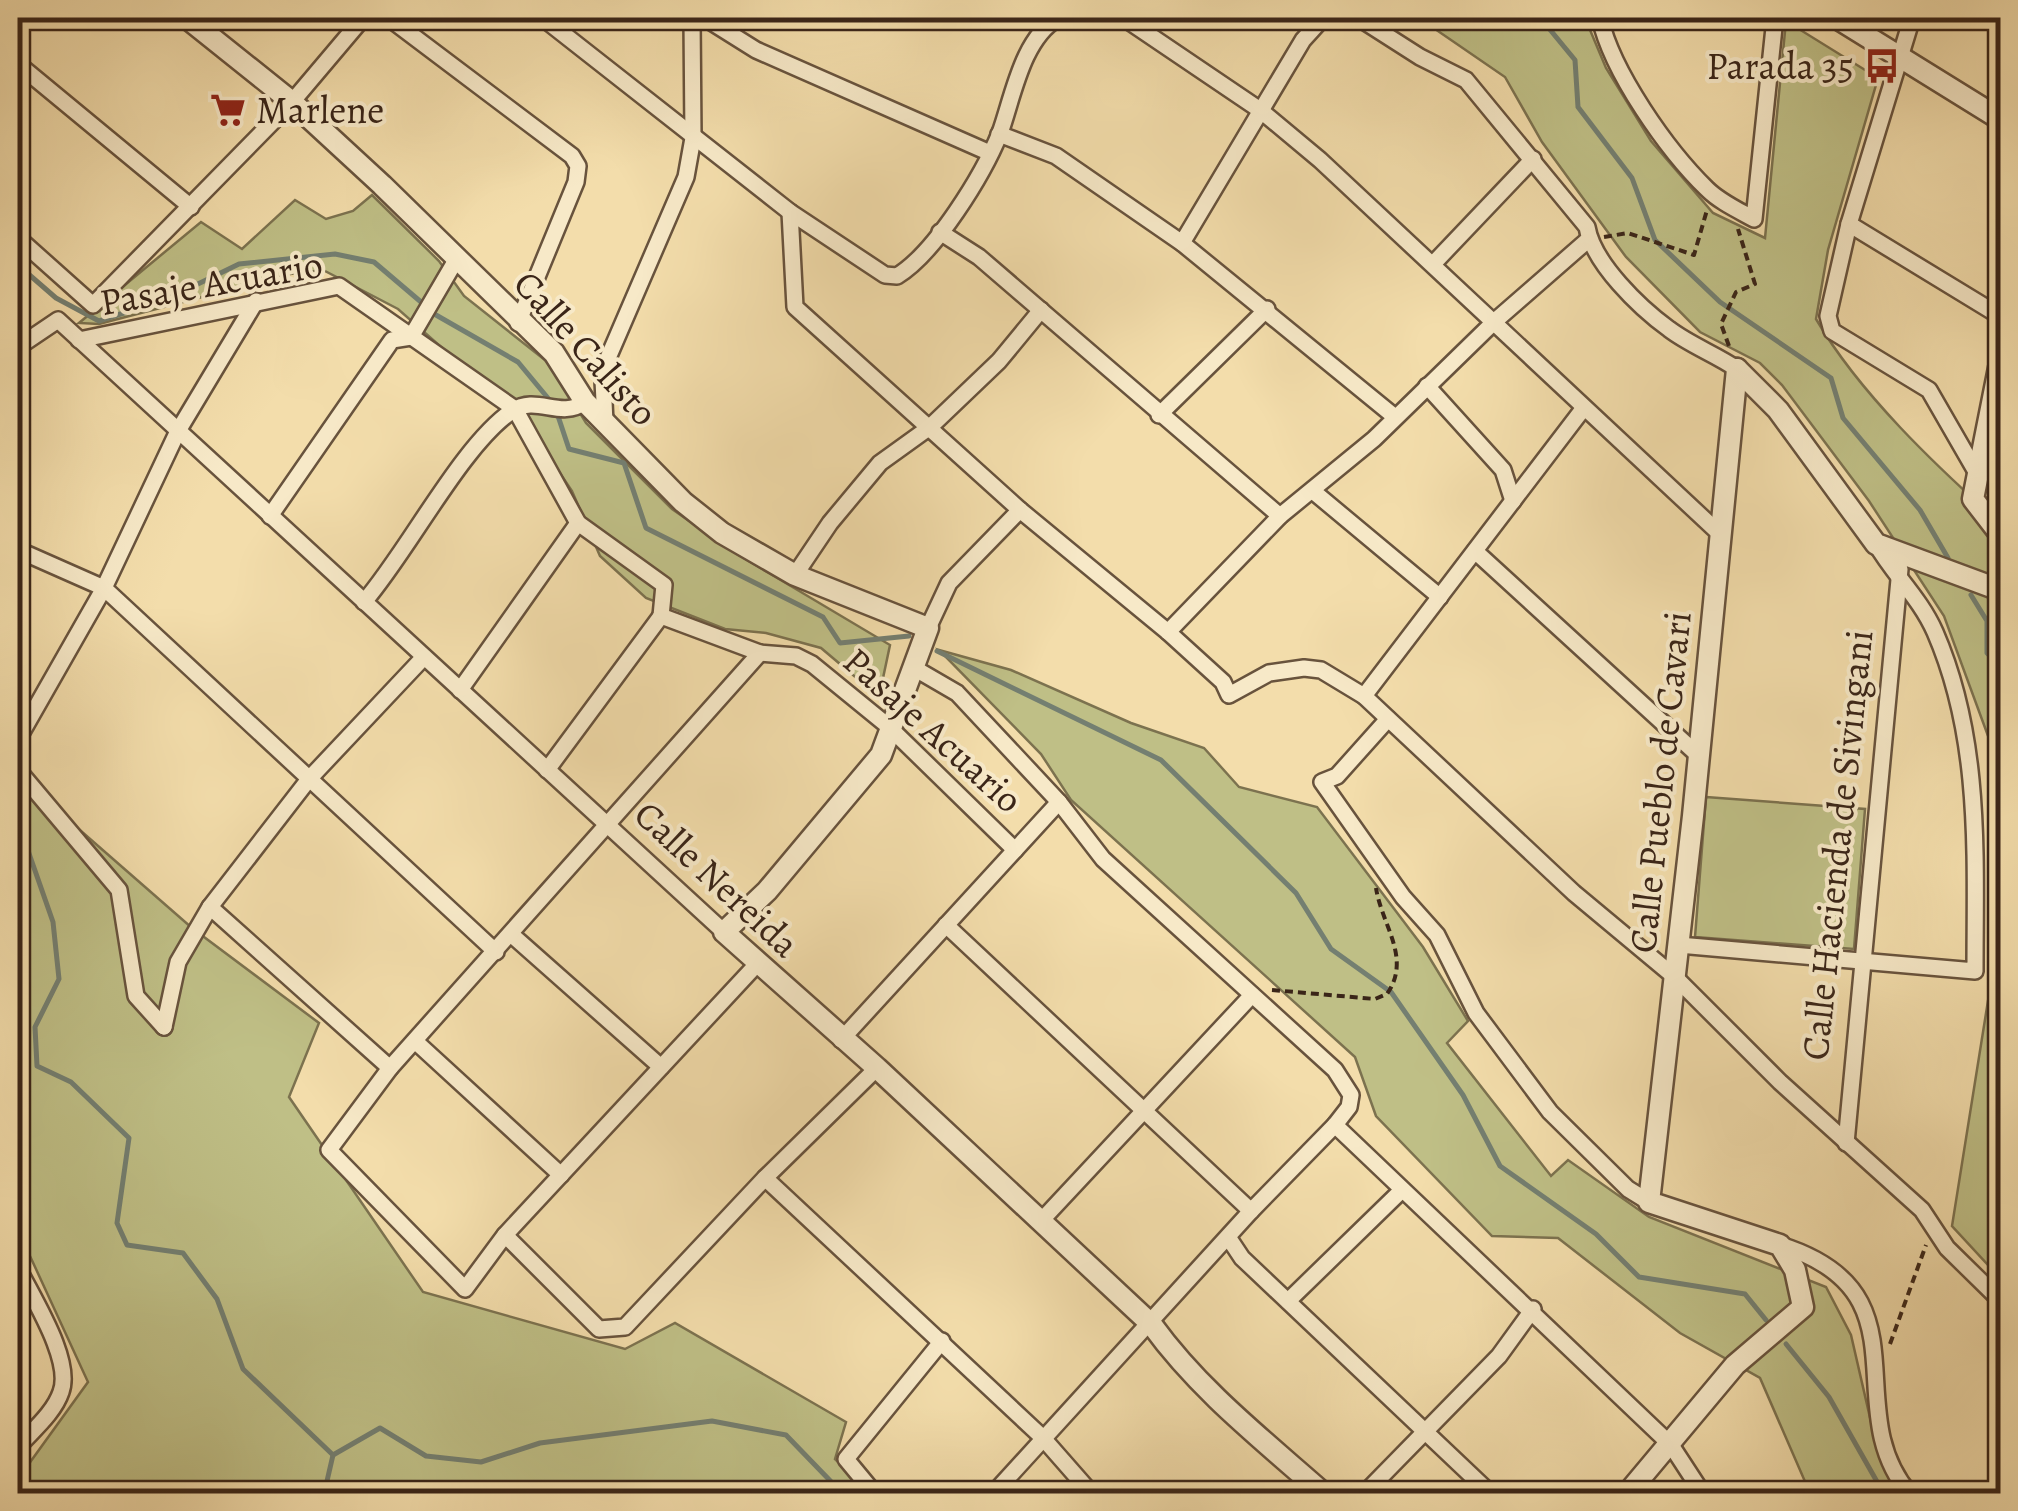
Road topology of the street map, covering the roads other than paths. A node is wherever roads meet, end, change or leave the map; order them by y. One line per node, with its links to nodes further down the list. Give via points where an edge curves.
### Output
1 (186, 18): 17 (street, Calle Calisto)
2 (363, 18): 17 (street)
3 (389, 18): 38 (street, via 578,166)
4 (542, 18): 21 (street)
5 (692, 18): 21 (street)
6 (706, 18): 22 (street, via 756,50)
7 (1058, 18): 20 (street, via 1018,76)
8 (1124, 18): 18 (street)
9 (1323, 18): 18 (street)
10 (1359, 18): 23 (street, via 1466,80)
11 (1600, 18): 12 (street, via 1614,60 1680,158 1709,191 1754,219)
12 (1775, 18)
13 (1837, 18): 15 (street)
14 (1912, 18): 15 (street)
15 (1900, 56): 19 (street); 26 (street)
16 (18, 64): 24 (street)
17 (292, 102): 24 (street); 31 (street, Calle Calisto)
18 (1260, 110): 30 (street); 32 (street)
19 (2000, 119)
20 (1000, 134): 22 (street); 30 (street, via 1056,156)
21 (693, 138): 25 (street); 50 (street, via 686,176 608,358)
22 (990, 153): 27 (street)
23 (1532, 159): 29 (street, via 1587,227); 32 (street)
24 (192, 206): 28 (street, via 93,305)
25 (790, 212): 27 (street, via 886,275 909,269); 51 (street, via 795,307)
26 (1849, 224): 36 (street); 53 (street, via 1831,299 1832,331 1929,390)
27 (940, 232): 34 (street)
28 (18, 238)
29 (1589, 239): 37 (street); 43 (street, via 1667,328)
30 (1182, 243): 35 (street)
31 (456, 260): 38 (street, Calle Calisto); 39 (street)
32 (1434, 263): 37 (street)
33 (256, 302): 39 (street, Pasaje Acuario, via 339,286); 40 (street, Pasaje Acuario); 52 (street)
34 (1041, 310): 48 (street); 51 (street, via 999,362)
35 (1267, 310): 48 (street); 49 (street)
36 (2000, 316)
37 (1496, 321): 44 (street); 47 (street)
38 (518, 322): 45 (street, Calle Calisto, via 554,353)
39 (411, 337): 46 (street, Pasaje Acuario); 57 (street, via 392,340)
40 (79, 340): 41 (street, Calle Nereida, via 58,320); 52 (street, Calle Nereida)
41 (18, 347)
42 (2000, 363): 53 (street)
43 (1737, 369): 60 (street, Calle Pueblo de Cavari); 64 (street, via 1778,410 1876,544)
44 (1426, 386): 49 (street); 55 (street, via 1503,470)
45 (585, 402): 46 (street, via 562,411 532,403); 50 (street, Calle Calisto)
46 (515, 409): 59 (street, Pasaje Acuario); 69 (street, via 489,430)
47 (1584, 409): 55 (street); 60 (street)
48 (1159, 415): 58 (street)
49 (1395, 417): 54 (street)
50 (605, 424): 65 (street, Calle Calisto, via 722,533)
51 (930, 427): 56 (street); 65 (street, via 880,463)
52 (178, 431): 57 (street, Calle Nereida); 66 (street)
53 (1978, 475): 61 (street, via 1973,499)
54 (1314, 492): 58 (street); 68 (street)
55 (1514, 501): 63 (street)
56 (1020, 510): 71 (street, via 949,583); 72 (street)
57 (270, 516): 69 (street, Calle Nereida)
58 (1280, 516): 72 (street)
59 (578, 523): 70 (street, Pasaje Acuario, via 664,585); 76 (street)
60 (1719, 533): 81 (street, Calle Pueblo de Cavari)
61 (2000, 534)
62 (18, 550): 66 (street)
63 (1476, 551): 68 (street); 81 (street)
64 (1904, 566): 67 (street); 95 (street, Calle Hacienda de Sivingani); 95 (street, via 1936,634 1976,794 1975,971)
65 (795, 575): 71 (street, Calle Calisto)
66 (104, 588): 80 (street); 84 (street)
67 (2000, 590)
68 (1440, 598): 77 (street)
69 (364, 602): 74 (street, Calle Nereida)
70 (661, 616): 73 (street, Pasaje Acuario); 83 (street)
71 (928, 628): 75 (street)
72 (1168, 632): 77 (street, via 1229,695 1269,673 1304,668 1322,670)
73 (760, 652): 79 (street, Pasaje Acuario, via 812,664); 86 (street)
74 (424, 657): 76 (street, Calle Nereida); 84 (street)
75 (914, 668): 79 (street); 85 (street, Pasaje Acuario, via 957,694)
76 (460, 690): 83 (street, Calle Nereida)
77 (1364, 696): 78 (street)
78 (1388, 718): 96 (street, via 1574,893); 109 (street, via 1337,776 1322,782 1436,935 1476,1013 1550,1112)
79 (888, 726): 87 (street, Pasaje Acuario); 90 (street, via 881,755 833,817)
80 (18, 739)
81 (1698, 755): 92 (street, Calle Pueblo de Cavari)
82 (18, 770): 88 (street, via 119,890 136,996 164,1028 178,962)
83 (547, 770): 86 (street, Calle Nereida)
84 (309, 778): 88 (street); 93 (street)
85 (1059, 802): 87 (street); 97 (street, Pasaje Acuario, via 1103,858)
86 (609, 826): 90 (street, Calle Nereida); 91 (street)
87 (1015, 850): 89 (street)
88 (210, 907): 101 (street)
89 (946, 925): 98 (street); 103 (street)
90 (724, 932): 94 (street, Calle Nereida)
91 (512, 935): 93 (street); 100 (street)
92 (1679, 945): 95 (street); 96 (street, Calle Pueblo de Cavari)
93 (496, 952): 99 (street)
94 (758, 964): 98 (street, Calle Nereida); 100 (street)
95 (1864, 964): 105 (street, Calle Hacienda de Sivingani)
96 (1676, 978): 105 (street); 109 (street, Calle Pueblo de Cavari)
97 (1252, 994): 103 (street); 104 (street, Pasaje Acuario, via 1346,1081 1348,1107)
98 (841, 1040): 102 (street, Calle Nereida)
99 (415, 1041): 101 (street); 106 (street)
100 (662, 1067): 106 (street)
101 (390, 1068): 112 (street, via 328,1150 465,1290)
102 (877, 1068): 107 (street); 111 (street, Calle Nereida)
103 (1144, 1111): 110 (street); 111 (street)
104 (1335, 1125): 108 (street); 110 (street)
105 (1846, 1143): 116 (street, via 1922,1210 1948,1248)
106 (560, 1175): 112 (street)
107 (765, 1178): 112 (street, via 625,1327 599,1328); 120 (street)
108 (1402, 1190): 117 (street); 118 (street)
109 (1649, 1202): 114 (street)
110 (1251, 1210): 113 (street)
111 (1040, 1222): 119 (street, Calle Nereida)
112 (505, 1235)
113 (1228, 1237): 117 (street); 119 (street)
114 (1780, 1245): 123 (street, via 1795,1270 1803,1307 1736,1365); 133 (street, via 1834,1268 1871,1324 1876,1408)
115 (18, 1268): 124 (street, via 64,1373 50,1412)
116 (2000, 1300)
117 (1288, 1301): 121 (street)
118 (1532, 1309): 121 (street, via 1499,1356); 123 (street)
119 (1152, 1324): 122 (street); 128 (street, Calle Nereida, via 1228,1410)
120 (942, 1341): 122 (street); 125 (street, via 846,1459)
121 (1426, 1429): 129 (street); 130 (street)
122 (1042, 1437): 126 (street); 127 (street)
123 (1672, 1444): 131 (street); 132 (street)
124 (18, 1447)
125 (876, 1494)
126 (993, 1494)
127 (1092, 1494)
128 (1324, 1494)
129 (1364, 1494)
130 (1491, 1494)
131 (1628, 1494)
132 (1702, 1494)
133 (1910, 1494)

